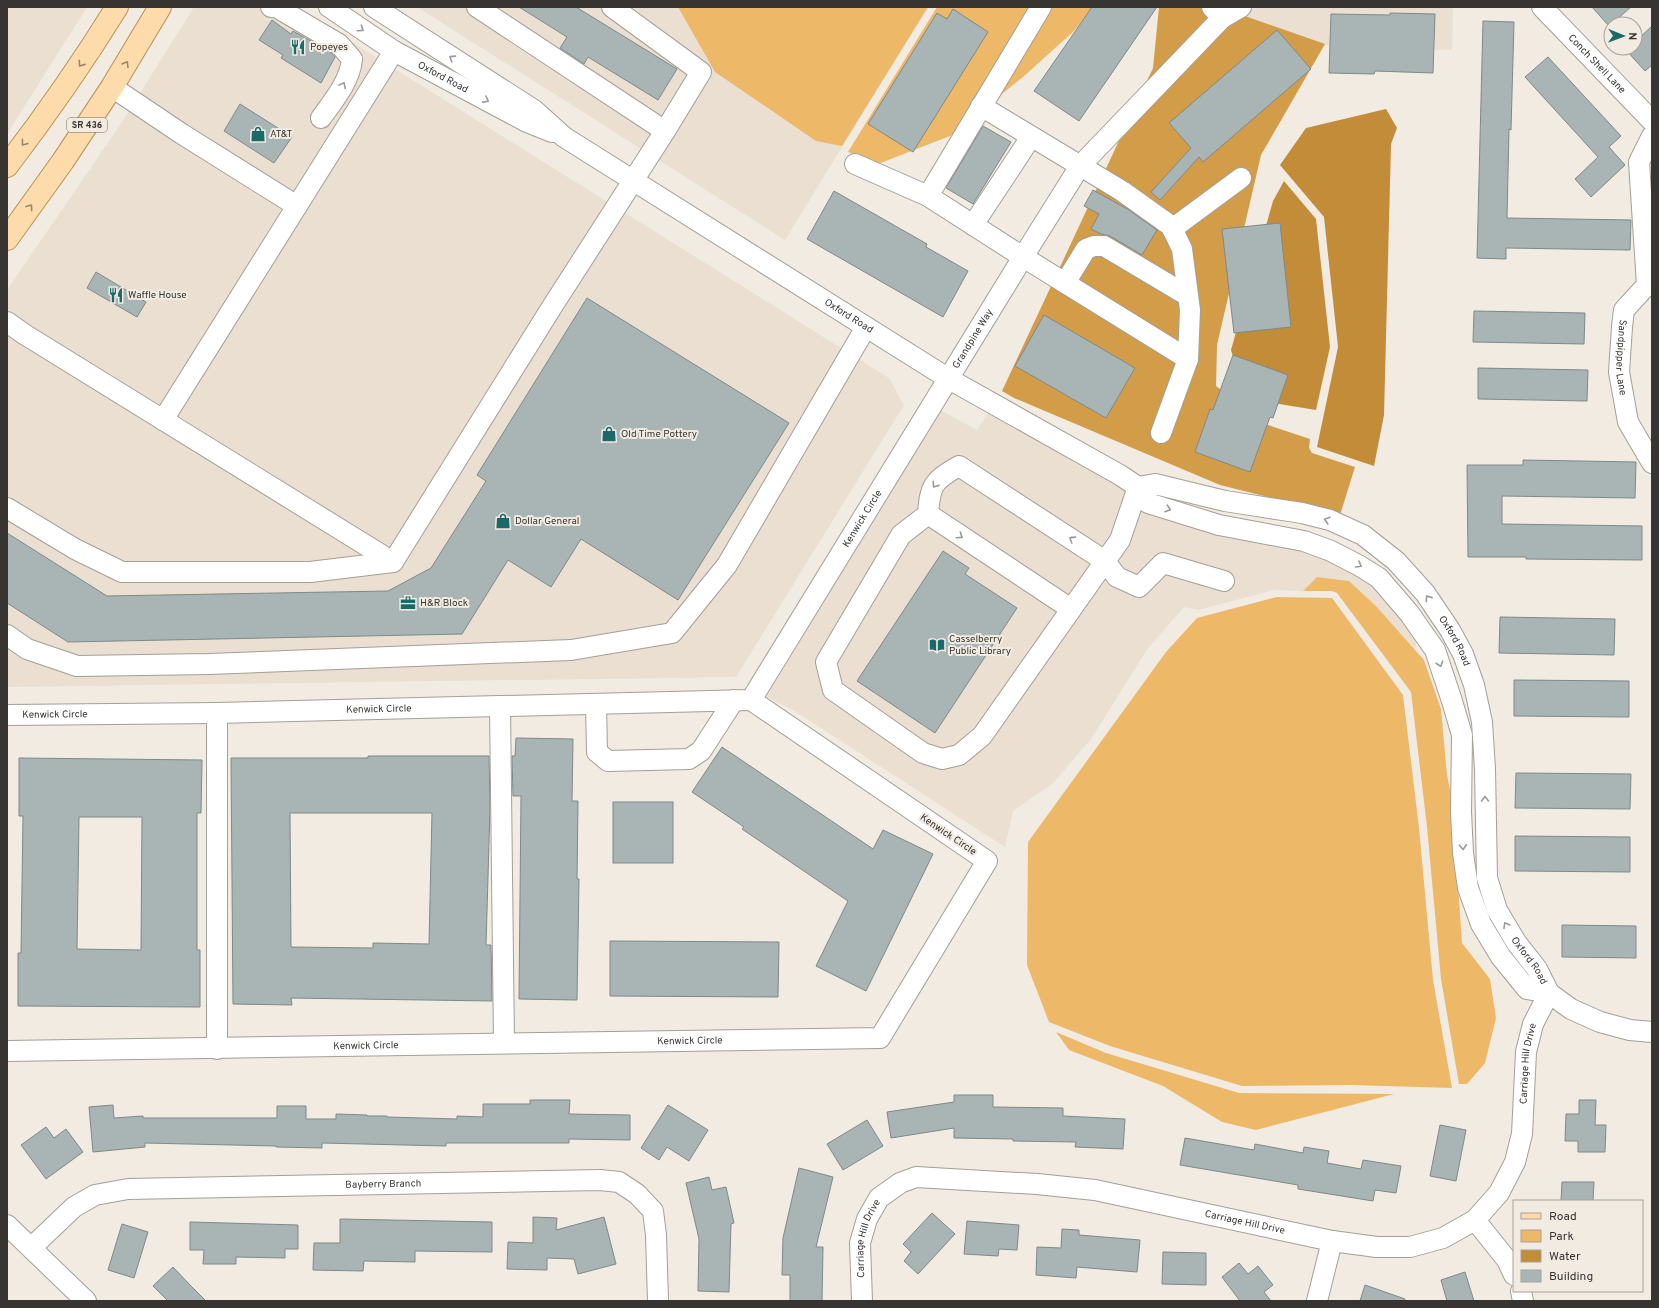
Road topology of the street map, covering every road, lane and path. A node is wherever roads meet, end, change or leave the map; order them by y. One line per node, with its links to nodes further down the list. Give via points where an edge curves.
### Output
1 (117, 7): 23 (main road, one-way to 23, via 89,52)
2 (160, 7): 14 (main road, SR 436, one-way to 2)
3 (271, 7): 16 (street, one-way to 3, via 339,92 350,70 352,58 339,44)
4 (329, 7): 13 (street, Oxford Road, one-way to 13)
5 (374, 7): 12 (street, Oxford Road)
6 (477, 7): 18 (street)
7 (612, 7): 18 (street, via 702,72)
8 (1041, 7): 15 (street)
9 (1241, 7): 11 (street, Grandpine Way)
10 (1542, 7): 17 (street, Conch Shell Lane)
11 (1217, 12): 24 (street, Grandpine Way)
12 (397, 13): 20 (street, Oxford Road, one-way to 12, via 534,110)
13 (394, 51): 20 (street, Oxford Road, one-way to 20, via 527,122); 28 (street)
14 (112, 87): 28 (street); 31 (main road, SR 436, one-way to 14)
15 (981, 106): 21 (street); 27 (street)
16 (321, 118)
17 (1652, 121)
18 (665, 132): 26 (street)
19 (1652, 136): 41 (street, Sandpipper Lane, via 1639,162 1647,285 1624,310 1619,372 1628,422)
20 (564, 137): 26 (street, Oxford Road)
21 (1031, 137): 24 (street); 29 (street)
22 (855, 164): 27 (street)
23 (7, 166)
24 (1080, 166): 30 (street, via 1122,191); 32 (street, Grandpine Way)
25 (1241, 178): 30 (street)
26 (632, 180): 36 (street, Oxford Road); 46 (street)
27 (928, 196): 29 (street)
28 (297, 206): 39 (street)
29 (973, 225): 32 (street)
30 (1172, 229): 34 (street, via 1182,249)
31 (7, 239)
32 (1023, 257): 33 (street); 38 (street, Grandpine Way)
33 (1065, 282): 34 (street, via 1086,249 1104,246); 37 (street)
34 (1188, 296): 37 (street)
35 (7, 322): 39 (street)
36 (866, 327): 38 (street, Oxford Road); 49 (street, via 727,565 672,633 571,650 209,664 77,666 27,649)
37 (1188, 359): 40 (street)
38 (949, 379): 42 (street, Oxford Road); 50 (street, Kenwick Circle)
39 (163, 420): 46 (street)
40 (1161, 433)
41 (1652, 463)
42 (1138, 487): 45 (street, via 1120,540); 55 (street, Oxford Road, one-way to 55, via 1148,503 1219,525 1304,542 1331,551 1379,578 1409,613 1435,650 1462,735 1463,853 1468,888 1481,924 1501,957 1527,989); 55 (street, Oxford Road, one-way to 42, via 1537,969 1516,942 1497,910 1487,878 1481,715 1463,654 1425,593 1396,560 1363,535 1330,520 1225,501 1155,484)
43 (7, 508): 46 (street, via 75,549 122,572 310,572)
44 (928, 514): 45 (street, one-way to 44, via 959,466 942,475 931,490); 48 (street, one-way to 48); 48 (street, via 901,535 826,662 833,690 923,753 942,759 959,755 982,736)
45 (1105, 561): 47 (street, via 1117,576 1139,587 1163,562); 48 (street)
46 (393, 562)
47 (1224, 581)
48 (1070, 609)
49 (7, 636)
50 (743, 700): 51 (street, Kenwick Circle); 51 (street, via 701,751 689,760 608,762 597,752); 57 (street, Kenwick Circle, via 987,861 880,1038)
51 (596, 704): 52 (street, Kenwick Circle)
52 (500, 706): 53 (street, Kenwick Circle); 57 (street)
53 (217, 713): 54 (street, Kenwick Circle); 58 (street)
54 (7, 715)
55 (1549, 993): 56 (street, Oxford Road, via 1571,1009 1600,1022 1630,1030); 60 (street, Carriage Hill Drive, via 1533,1024 1526,1052 1522,1134 1515,1162 1499,1193)
56 (1652, 1032)
57 (504, 1044): 58 (street, Kenwick Circle)
58 (217, 1049): 59 (street, Kenwick Circle)
59 (7, 1051)
60 (1475, 1220): 62 (street, Carriage Hill Drive, via 1443,1238 1410,1247 1377,1248); 64 (street, via 1507,1260)
61 (7, 1224): 63 (street)
62 (1332, 1241): 67 (street, Carriage Hill Drive, via 1095,1190 1030,1183 916,1177 900,1183 879,1198 867,1219 860,1243); 68 (street)
63 (32, 1247): 65 (street); 66 (street, Bayberry Branch, via 74,1207 95,1195 128,1189 600,1180 619,1182 653,1211)
64 (1513, 1273)
65 (86, 1301)
66 (658, 1301)
67 (862, 1301)
68 (1317, 1301)

